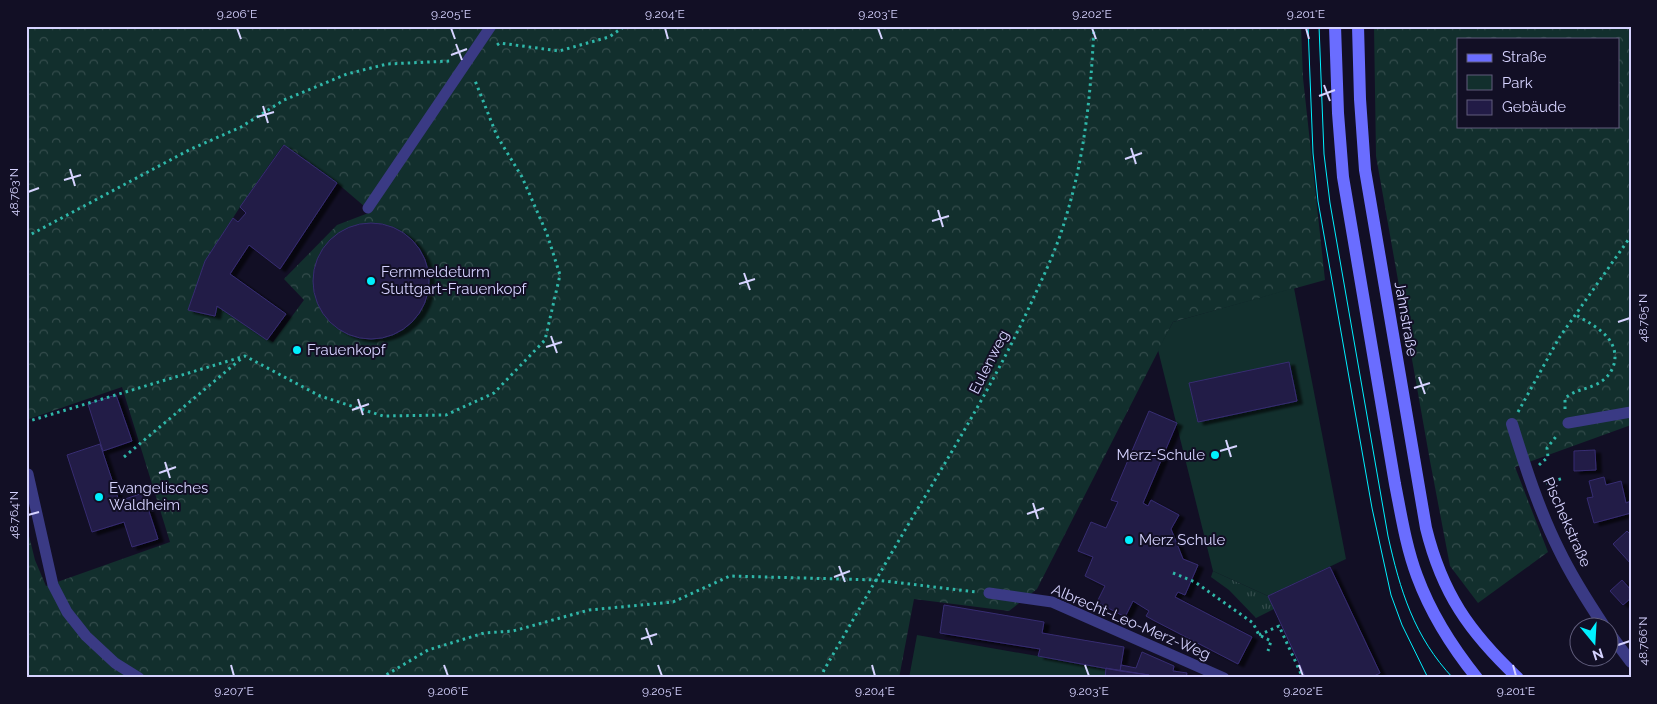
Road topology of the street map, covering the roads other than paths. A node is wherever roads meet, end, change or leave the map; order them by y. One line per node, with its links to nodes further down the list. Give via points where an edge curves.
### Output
1 (491, 26): 4 (lane)
2 (1335, 26): 15 (main road, via 1343,177 1404,532 1428,604 1457,653)
3 (1358, 26): 16 (main road, Jahnstraße, via 1365,170 1426,528 1439,572 1468,625)
4 (368, 208)
5 (1631, 412): 6 (lane)
6 (1568, 423)
7 (1512, 424): 10 (street, Pischekstraße, via 1534,493 1558,549)
8 (28, 474): 13 (lane, via 53,585 67,612 86,636 115,663)
9 (989, 593): 14 (lane, Albrecht-Leo-Merz-Weg, via 1052,602)
10 (1597, 616)
11 (1620, 647): 12 (street)
12 (1631, 662)
13 (139, 678)
14 (1224, 678)
15 (1477, 678)
16 (1518, 678)

